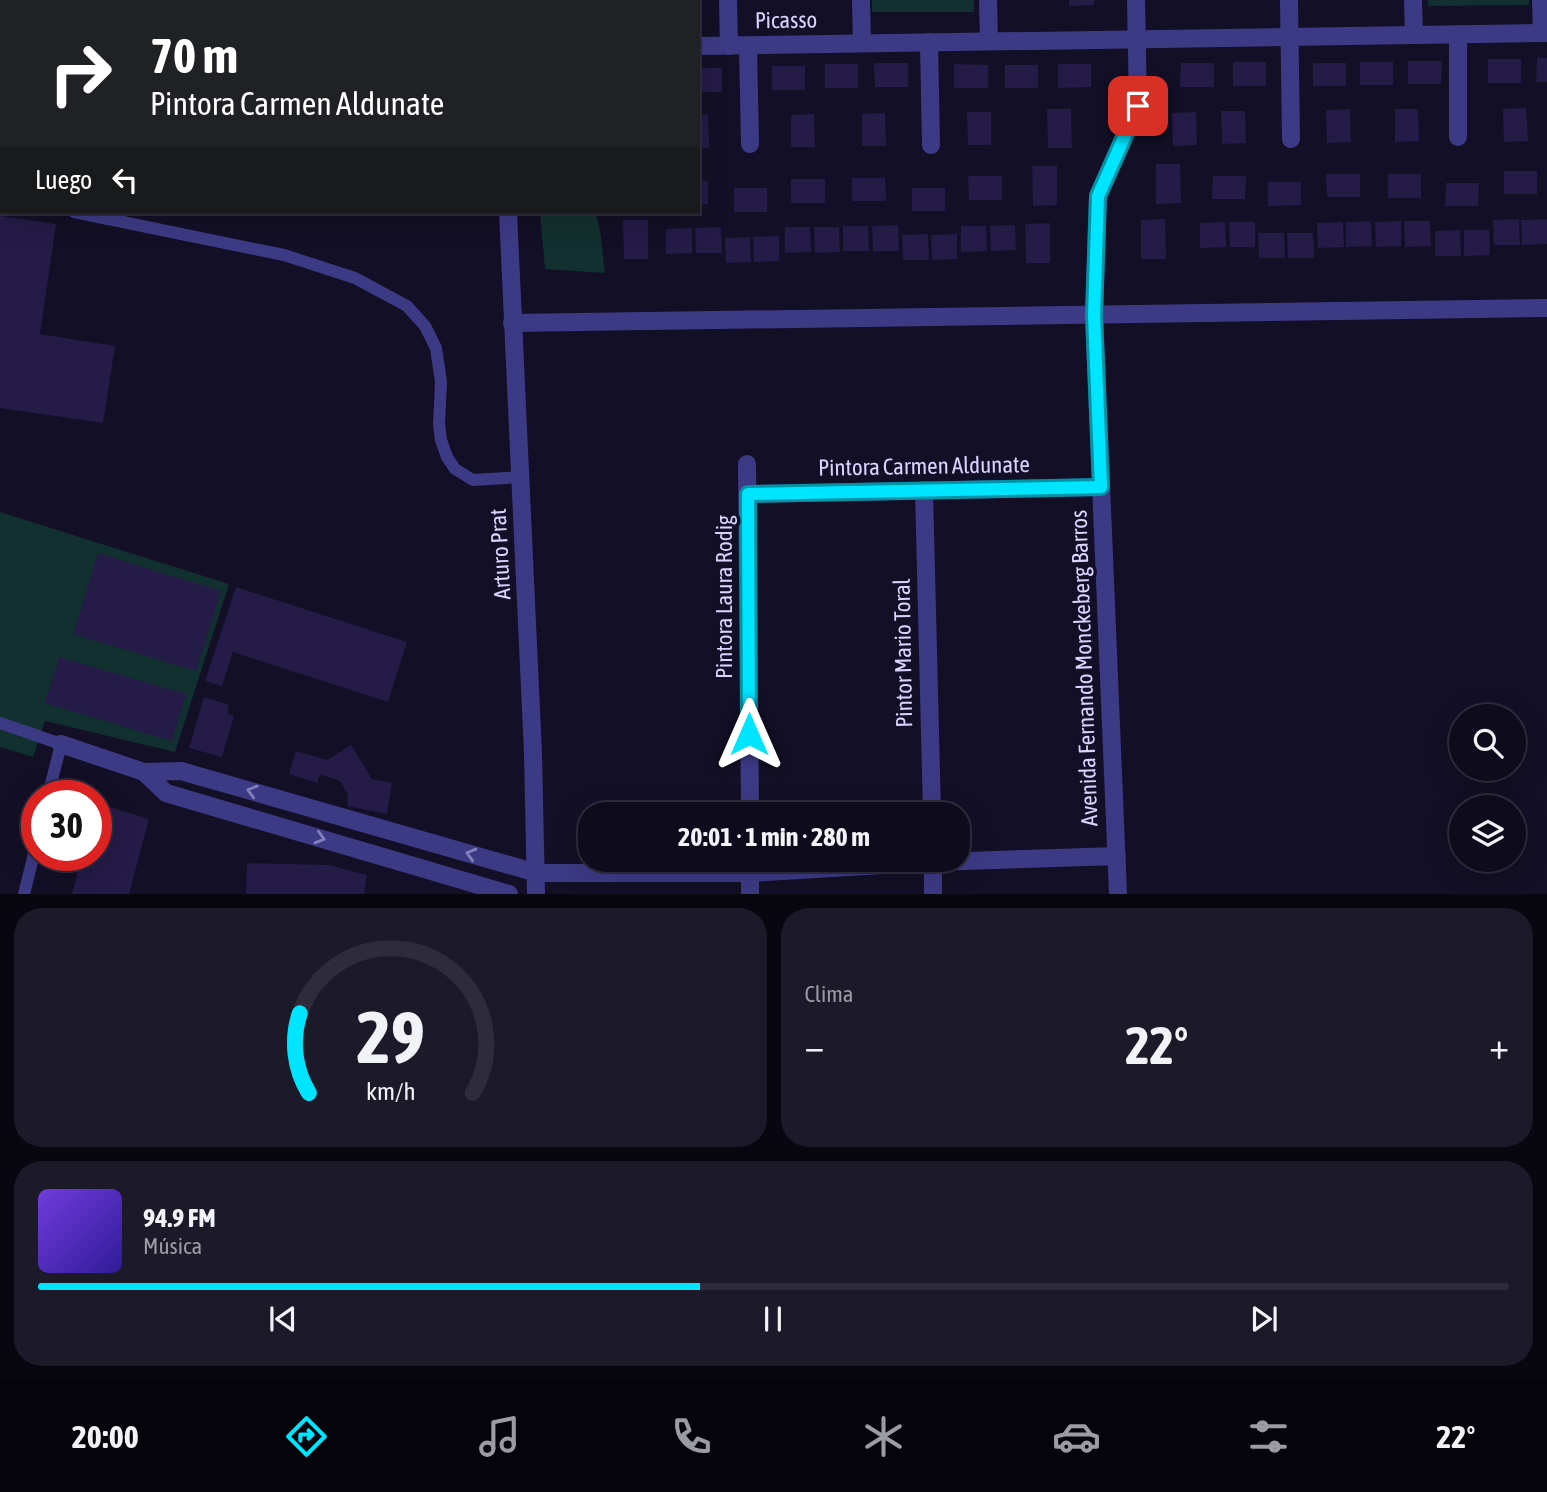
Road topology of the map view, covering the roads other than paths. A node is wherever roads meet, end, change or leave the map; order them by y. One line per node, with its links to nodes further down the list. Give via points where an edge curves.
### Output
1 (728, 0): 17 (street)
2 (861, 0): 15 (street)
3 (988, 0): 13 (street)
4 (1136, 0): 12 (street, Avenida Fernando Monckeberg Barros)
5 (1289, 0): 11 (street)
6 (1413, 0): 10 (street)
7 (1542, 0): 8 (street)
8 (1544, 33): 9 (street, Picasso)
9 (1458, 34): 10 (street, Picasso); 19 (street)
10 (1413, 35): 11 (street, Picasso)
11 (1289, 37): 12 (street, Picasso); 20 (street)
12 (1136, 39): 13 (street, Picasso); 26 (street, Avenida Fernando Monckeberg Barros, via 1138,106 1098,196)
13 (989, 41): 14 (street, Picasso)
14 (929, 42): 15 (street, Picasso); 22 (street)
15 (862, 43): 18 (street, Picasso)
16 (700, 46): 17 (street, Picasso)
17 (729, 46): 18 (street, Picasso)
18 (748, 46): 21 (street)
19 (1458, 137)
20 (1292, 139)
21 (750, 144)
22 (931, 145)
23 (84, 214): 29 (lane, via 284,255 355,278 407,306 436,348 442,382 439,424 447,457 472,480)
24 (508, 214): 27 (street, Arturo Prat)
25 (1547, 308): 26 (street)
26 (1094, 315): 27 (street); 30 (street, Avenida Fernando Monckeberg Barros)
27 (512, 323): 29 (street, Arturo Prat)
28 (747, 464): 32 (street, Pintora Laura Rodig)
29 (521, 477): 45 (street, Arturo Prat)
30 (1101, 487): 31 (street, Pintora Carmen Aldunate); 39 (street, Avenida Fernando Monckeberg Barros)
31 (924, 490): 32 (street, Pintora Carmen Aldunate); 38 (street, Pintor Mario Toral)
32 (748, 494): 37 (street, Pintora Laura Rodig)
33 (0, 723): 34 (lane)
34 (61, 744): 35 (street); 36 (lane)
35 (144, 772): 45 (street, one-way to 35, via 181,771); 47 (street, one-way to 47, via 166,793)
36 (52, 780)
37 (750, 802)
38 (932, 802)
39 (1117, 856): 40 (street); 51 (street, Avenida Fernando Monckeberg Barros)
40 (970, 860)
41 (30, 871): 46 (lane)
42 (578, 872): 45 (street)
43 (750, 872): 49 (street)
44 (933, 872): 50 (street)
45 (537, 873): 48 (street, Arturo Prat)
46 (24, 894)
47 (509, 894)
48 (536, 894)
49 (750, 894)
50 (933, 894)
51 (1118, 894)

